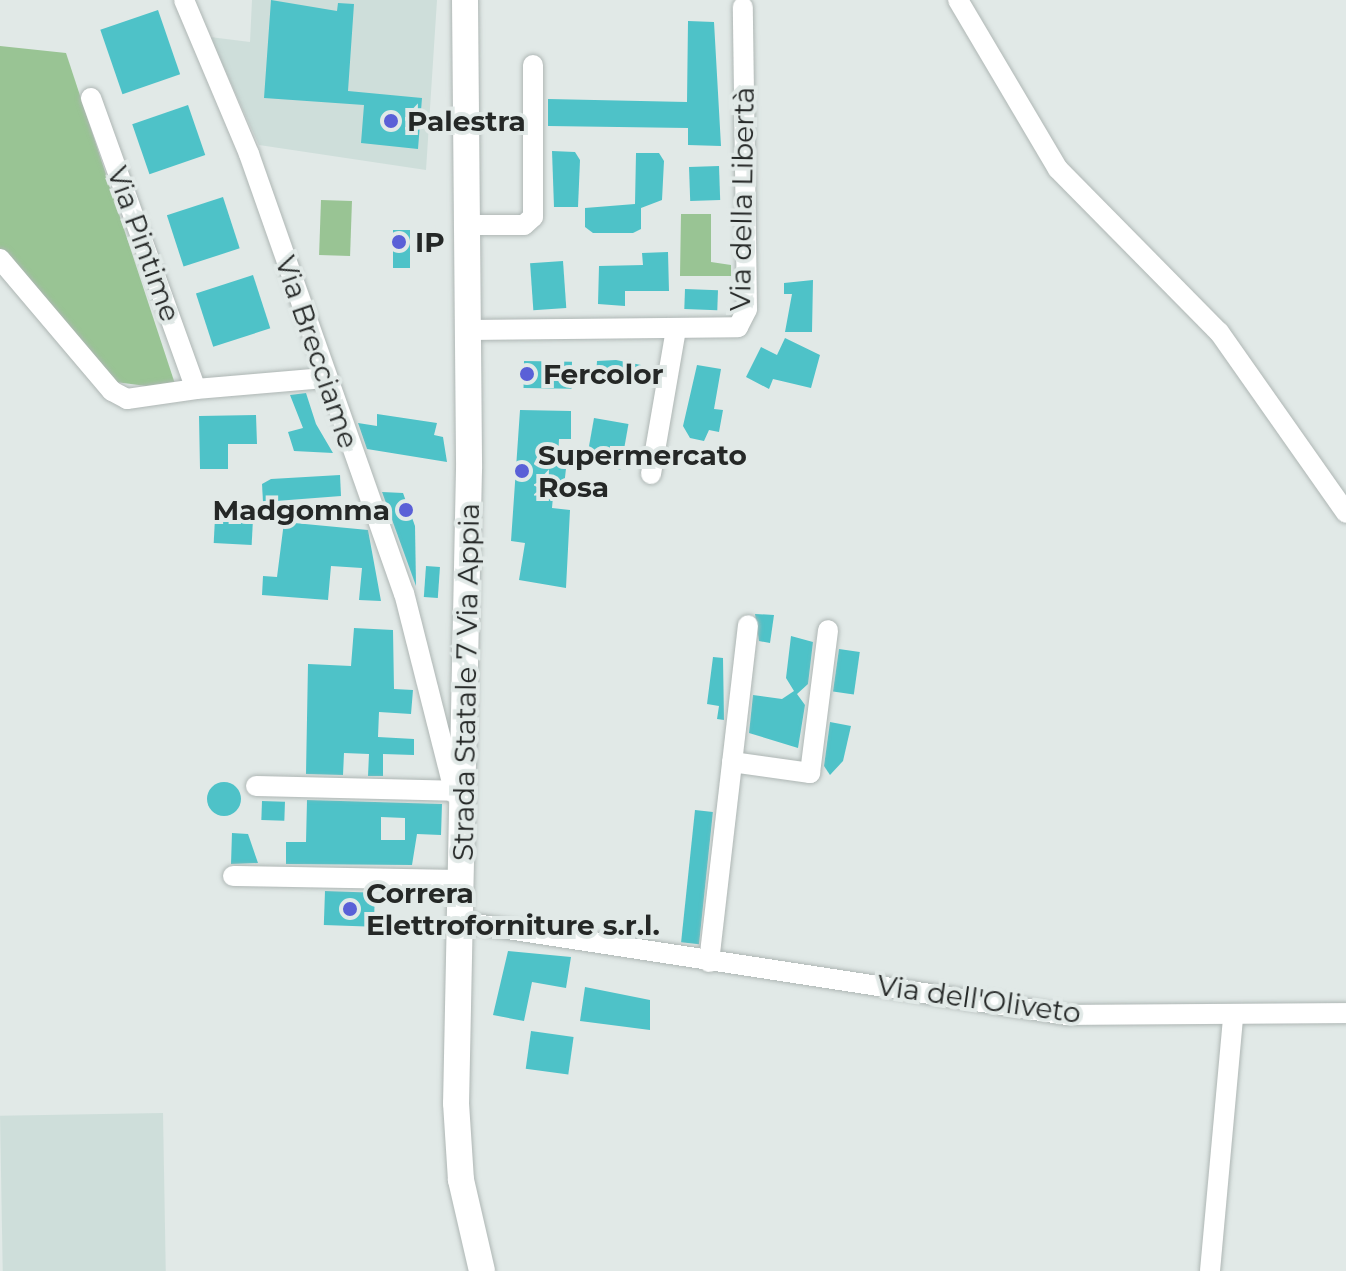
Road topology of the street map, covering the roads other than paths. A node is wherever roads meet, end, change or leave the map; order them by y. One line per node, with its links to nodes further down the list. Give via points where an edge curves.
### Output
1 (184, 0): 11 (street, Via Brecciame, via 249,154)
2 (465, 0): 7 (main road)
3 (958, 0): 14 (street, via 1058,169 1219,332)
4 (743, 7): 10 (street, Via della Libertà, via 747,309 738,327)
5 (533, 65): 7 (street, via 533,217 524,225)
6 (91, 98): 12 (street, Via Pintime)
7 (468, 225): 9 (main road)
8 (0, 259): 12 (street, via 112,391 127,399)
9 (468, 330): 10 (street, Via della Libertà); 17 (main road, Strada Statale 7 Via Appia)
10 (676, 330): 13 (street)
11 (325, 378): 12 (street); 18 (street, Via Brecciame)
12 (196, 389)
13 (651, 474)
14 (1346, 513)
15 (748, 625): 19 (street)
16 (828, 630): 19 (street, via 810,773)
17 (466, 707): 18 (street, via 450,718); 22 (main road, Strada Statale 7 Via Appia)
18 (438, 708): 21 (street, Via Brecciame)
19 (732, 762): 26 (street)
20 (256, 786): 21 (street)
21 (454, 791): 22 (street, Via Brecciame)
22 (463, 821): 24 (main road, Strada Statale 7 Via Appia)
23 (233, 876): 24 (street)
24 (463, 880): 25 (main road, Strada Statale 7 Via Appia)
25 (462, 922): 26 (street, Via dell'Oliveto); 29 (main road, Strada Statale 7 Via Appia, via 456,1103 461,1180)
26 (709, 962): 28 (street, Via dell'Oliveto, via 1067,1015)
27 (1346, 1013): 28 (street, Via dell'Oliveto)
28 (1233, 1017): 30 (street)
29 (482, 1271)
30 (1210, 1271)

